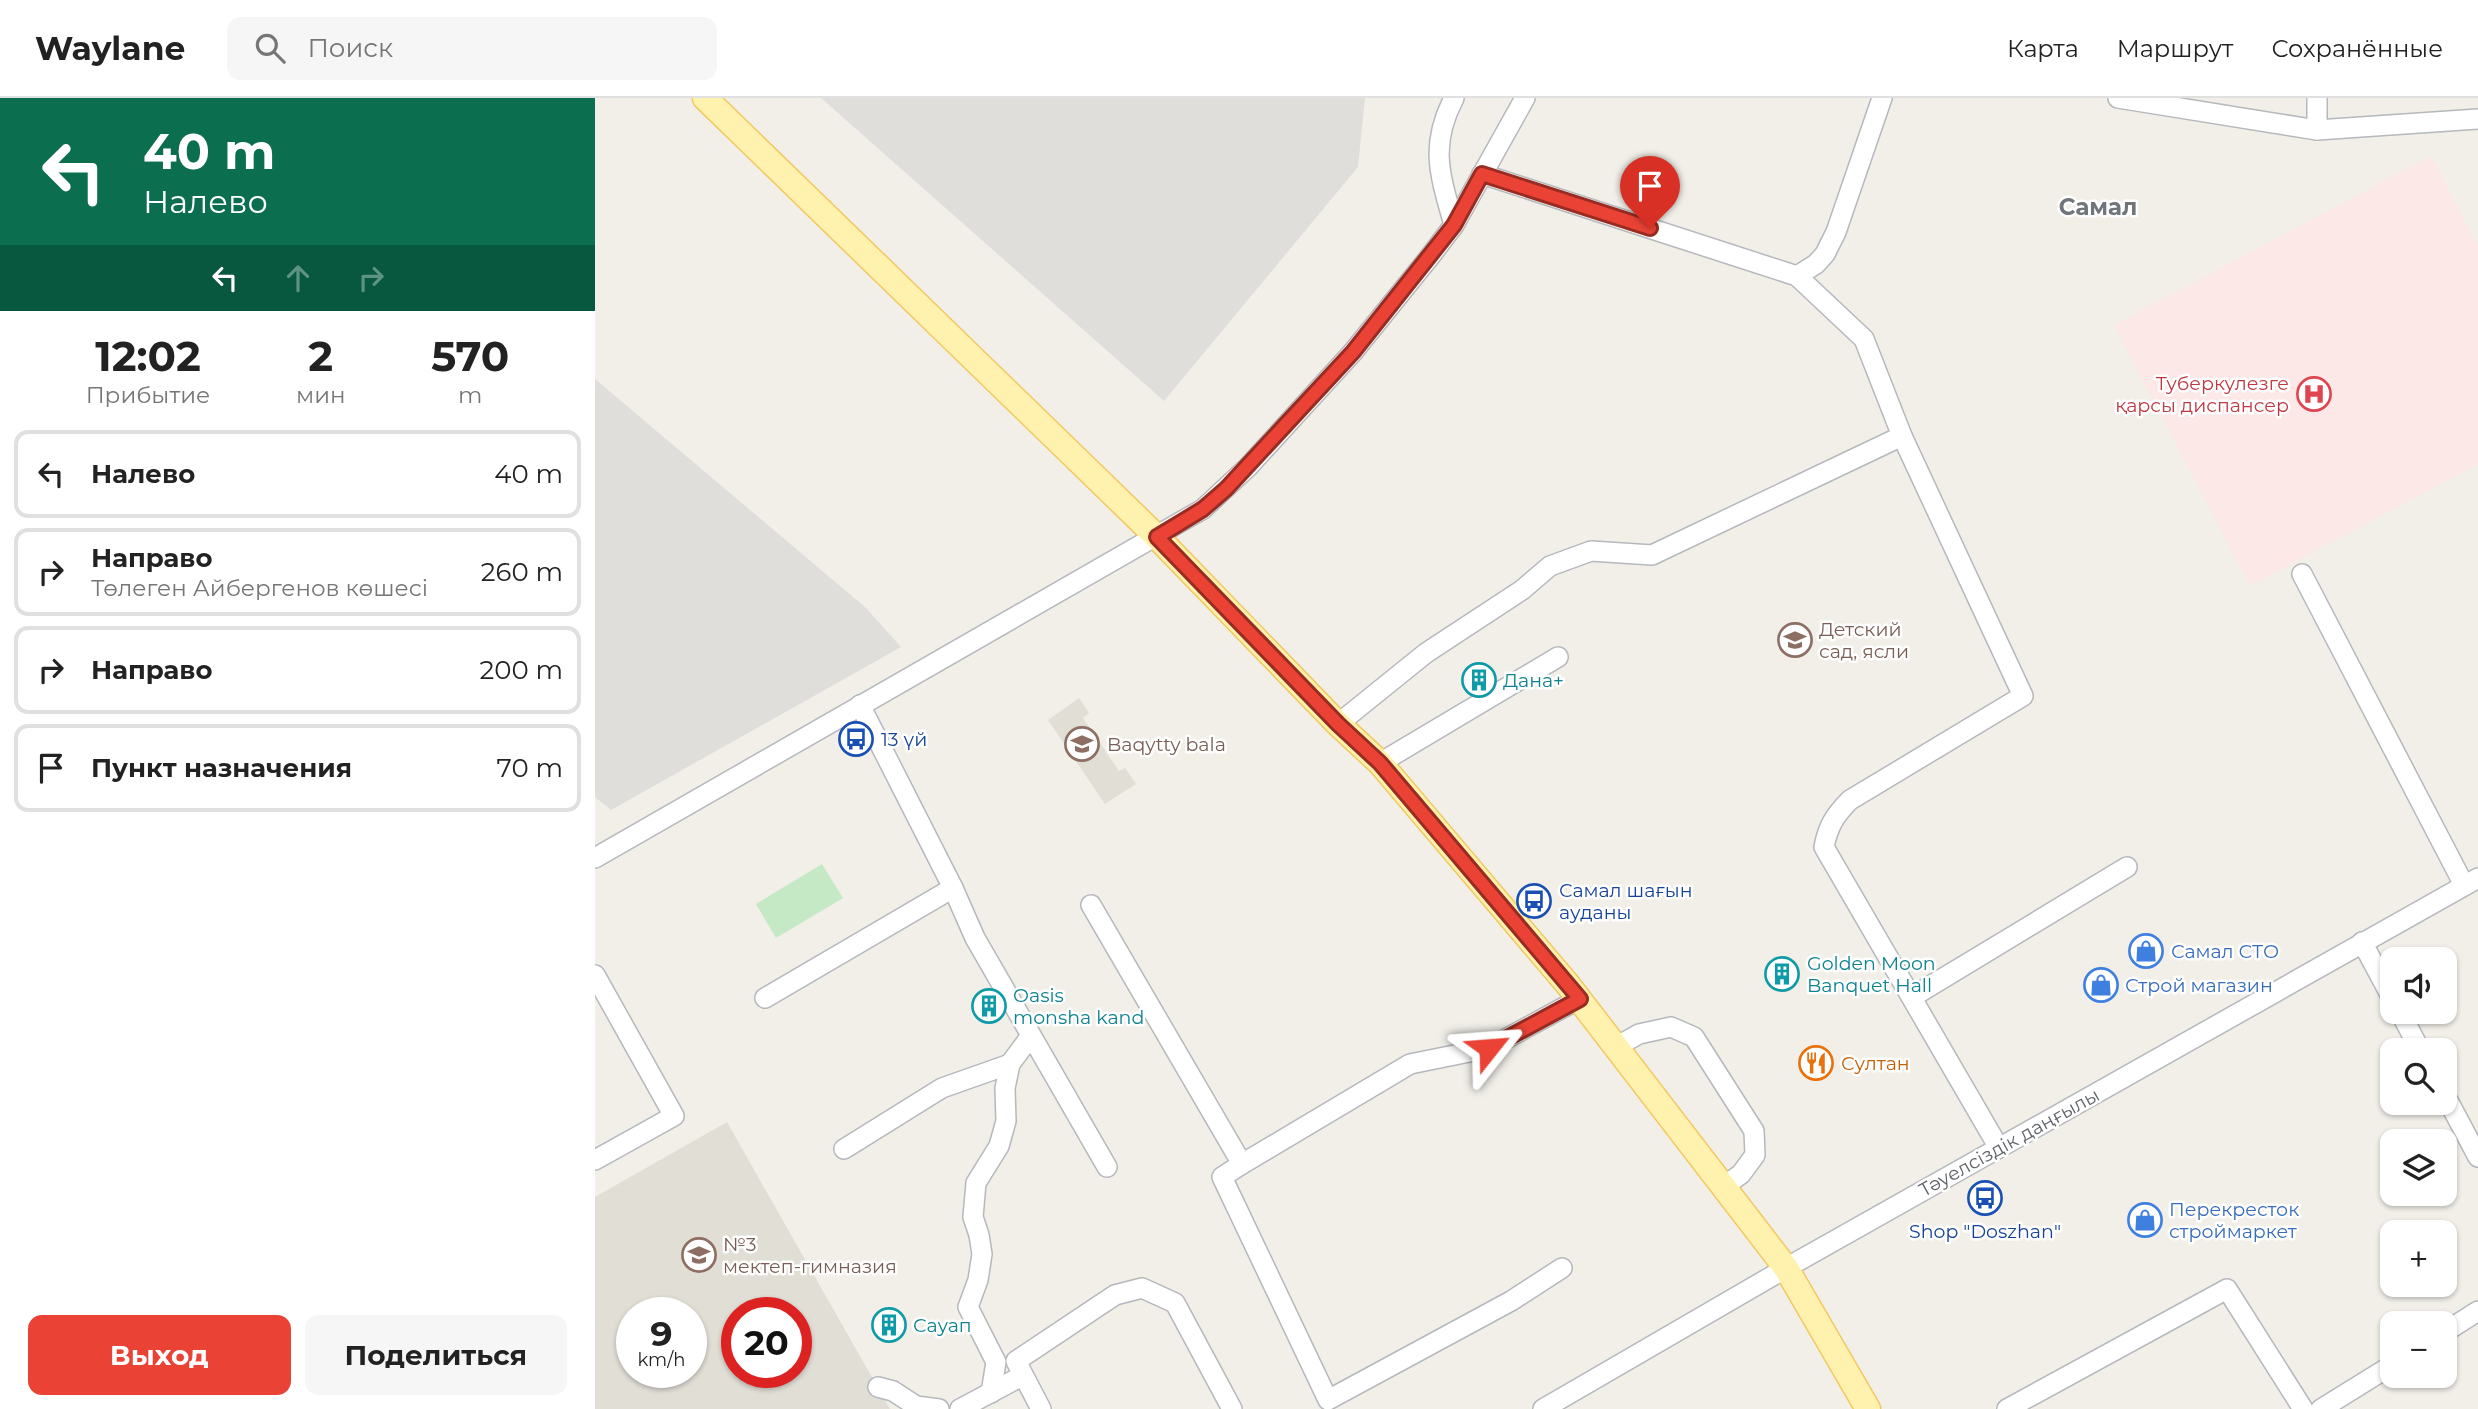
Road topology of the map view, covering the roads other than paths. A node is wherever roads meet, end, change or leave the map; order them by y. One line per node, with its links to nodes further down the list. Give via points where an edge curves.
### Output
1 (705, 98): 13 (main road)
2 (1454, 98): 10 (street, via 1437,146)
3 (1525, 98): 9 (street)
4 (1882, 98): 11 (street, via 1836,232 1825,254)
5 (2118, 98): 8 (street)
6 (2317, 98): 8 (street)
7 (2478, 119): 8 (street)
8 (2317, 130)
9 (1482, 174): 10 (street); 11 (street)
10 (1454, 225): 13 (street, via 1353,352 1248,467 1203,509)
11 (1797, 276): 12 (street, via 1864,339)
12 (1902, 436): 17 (street, via 1652,555 1591,551 1550,566 1522,590 1426,653); 27 (street, via 2022,696 1850,800 1827,831 1824,847)
13 (1157, 537): 16 (street); 17 (main road)
14 (2302, 574): 21 (street)
15 (1558, 657): 18 (street)
16 (859, 705): 19 (street); 22 (street)
17 (1338, 724): 18 (main road)
18 (1380, 763): 29 (main road)
19 (595, 858)
20 (2127, 867): 27 (street)
21 (2471, 882): 24 (street, Тәуелсіздік даңғылы)
22 (953, 888): 28 (street); 30 (street)
23 (1091, 905): 38 (street)
24 (2362, 942): 26 (street); 34 (street, Тәуелсіздік даңғылы)
25 (595, 975): 37 (street, via 674,1116)
26 (2380, 976)
27 (1913, 997): 34 (street)
28 (765, 998)
29 (1580, 999): 31 (main road); 38 (street, via 1489,1048 1410,1065)
30 (1030, 1037): 32 (street); 39 (street)
31 (1616, 1046): 40 (main road); 40 (street, via 1639,1034 1671,1027 1694,1037 1754,1131 1755,1155 1741,1174)
32 (1010, 1064): 35 (street, via 942,1088); 48 (street, via 1006,1121 999,1146 976,1183 973,1217 982,1254 968,1307 996,1362)
33 (2456, 1115): 36 (street)
34 (1999, 1147): 42 (street, Тәуелсіздік даңғылы)
35 (843, 1149)
36 (2478, 1157)
37 (595, 1160)
38 (1242, 1164): 50 (street, via 1222,1177)
39 (1107, 1167)
40 (1723, 1186): 42 (main road)
41 (1562, 1268): 50 (street)
42 (1786, 1268): 49 (street, Тәуелсіздік даңғылы); 56 (main road)
43 (2478, 1311): 44 (street)
44 (2457, 1324)
45 (2380, 1372): 59 (street)
46 (1022, 1376): 48 (street); 53 (street); 54 (street, via 1016,1361 1115,1295 1142,1288 1175,1303)
47 (878, 1387): 51 (street, via 916,1406)
48 (991, 1392): 52 (street)
49 (1568, 1402): 55 (street, Тәуелсіздік даңғылы)
50 (1332, 1404)
51 (939, 1409)
52 (960, 1409)
53 (1041, 1409)
54 (1232, 1409)
55 (1543, 1409)
56 (1868, 1409)
57 (2007, 1409): 58 (street, via 2227,1289)
58 (2303, 1409)
59 (2321, 1409)

